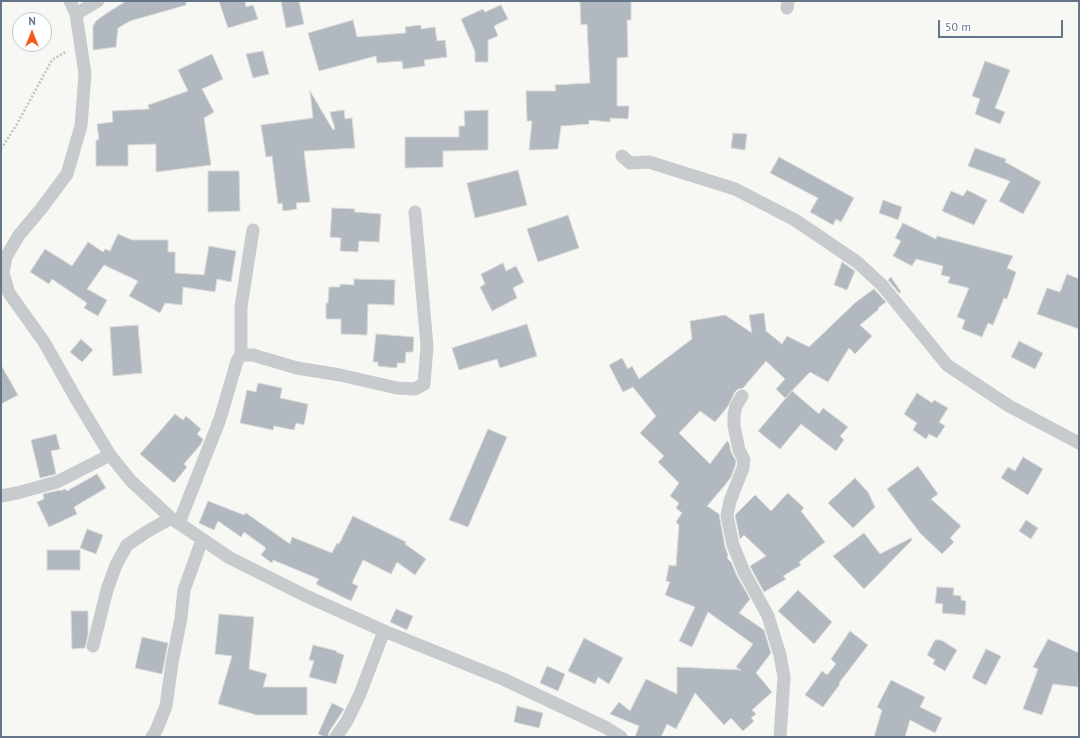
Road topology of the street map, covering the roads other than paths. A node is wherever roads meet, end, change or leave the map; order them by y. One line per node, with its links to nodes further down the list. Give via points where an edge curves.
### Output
1 (70, 1): 3 (street)
2 (98, 1): 3 (street)
3 (76, 14): 7 (street, via 85,74 81,126 67,174 19,235 6,257)
4 (622, 156): 10 (street, via 630,163 649,162 735,188 794,220 857,262 877,280 947,365 1009,406)
5 (415, 212): 8 (street, via 427,346 424,384 415,389 397,388 297,368 253,355)
6 (253, 230): 8 (street, via 241,307)
7 (2, 273): 11 (street, via 9,293 44,342)
8 (241, 355): 13 (street, via 220,418)
9 (742, 396): 20 (street, via 736,406 734,426 744,460 743,468 727,516 733,545 744,572 768,616 780,655 784,677)
10 (1079, 444)
11 (110, 455): 12 (street, via 57,482); 13 (street, via 131,481)
12 (1, 496)
13 (175, 521): 14 (street); 16 (street, via 148,531 127,546 116,565 107,590)
14 (202, 540): 15 (street, via 230,558); 17 (street, via 184,590 166,706)
15 (384, 631): 18 (street, via 360,694); 19 (street, via 503,678)
16 (93, 646)
17 (152, 737)
18 (336, 737)
19 (621, 737)
20 (780, 737)

